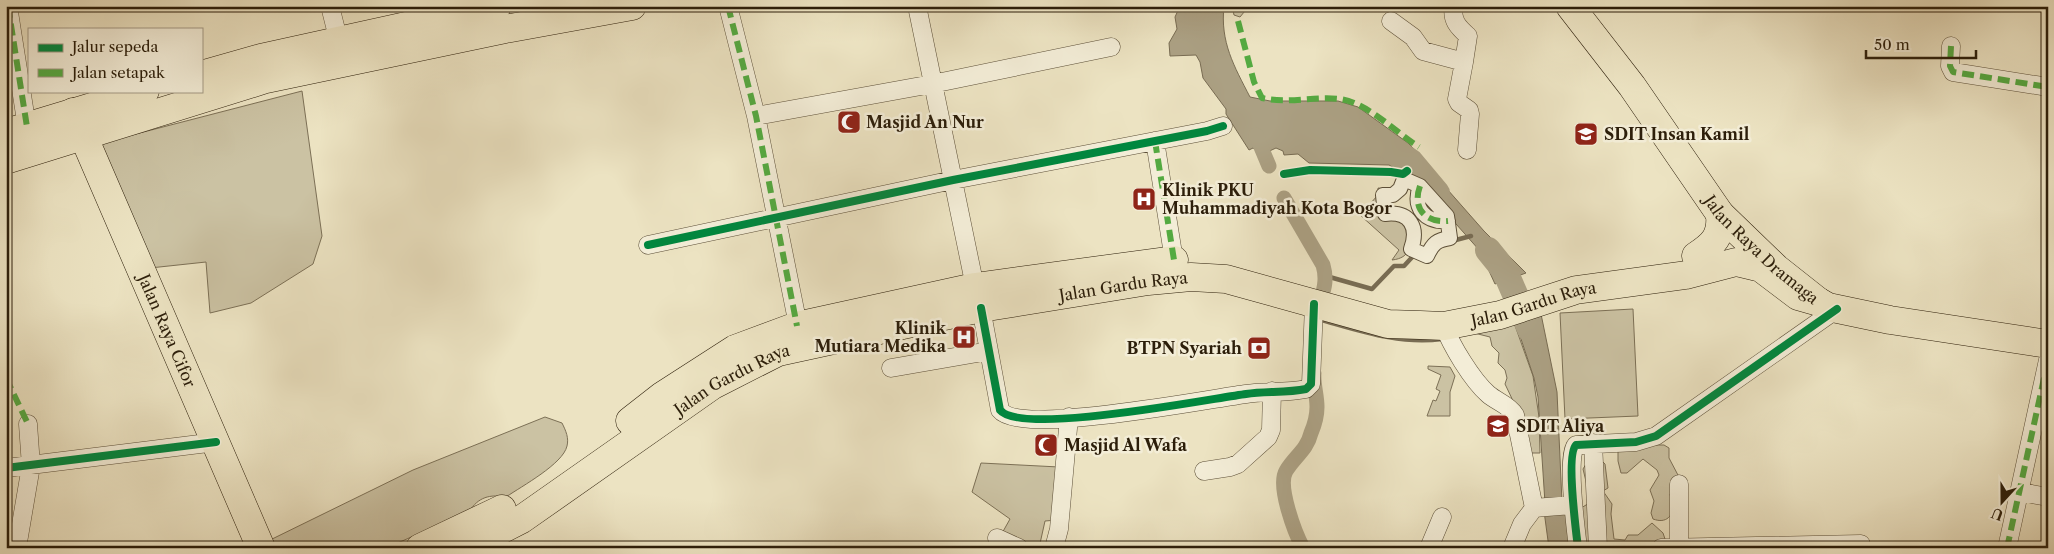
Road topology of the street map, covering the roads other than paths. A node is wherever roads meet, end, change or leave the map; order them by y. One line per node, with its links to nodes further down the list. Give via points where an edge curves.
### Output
1 (8, 6): 22 (street)
2 (330, 6): 13 (street)
3 (632, 6): 13 (highway)
4 (728, 6): 19 (street)
5 (917, 6): 16 (street)
6 (1454, 6): 14 (street, via 1452,15 1455,22 1468,36)
7 (1570, 6): 28 (highway, Jalan Raya Dramaga, via 1632,86)
8 (491, 7): 9 (highway)
9 (453, 11): 13 (highway)
10 (1391, 21): 14 (street, via 1413,37 1423,50)
11 (1951, 46): 17 (street, via 1950,66 1953,72)
12 (1111, 47): 16 (street)
13 (344, 56): 15 (highway, via 261,58); 20 (highway, via 266,79)
14 (1464, 62): 24 (street, via 1457,98 1470,114)
15 (202, 75)
16 (932, 84): 19 (street); 26 (street)
17 (2048, 87)
18 (143, 92): 20 (highway)
19 (756, 116): 29 (street)
20 (78, 124): 22 (highway); 25 (highway); 50 (highway, Jalan Raya Cifor)
21 (1223, 126): 23 (street)
22 (16, 130)
23 (1155, 141): 26 (street); 34 (street)
24 (1466, 150)
25 (6, 160)
26 (953, 180): 29 (street); 37 (street)
27 (1420, 186): 30 (street); 30 (street, via 1418,205 1432,222); 30 (street, via 1404,179 1393,196 1383,195 1385,214 1404,216 1415,229 1411,249 1428,256 1432,244 1450,238)
28 (1720, 214): 32 (highway, Jalan Raya Dramaga); 33 (highway, via 1716,241)
29 (776, 218): 31 (street); 42 (street)
30 (1448, 221)
31 (648, 245)
32 (1751, 245): 33 (highway, via 1738,244); 39 (highway, Jalan Raya Dramaga)
33 (1696, 256): 36 (highway, via 1596,270)
34 (1174, 260): 35 (highway, Jalan Gardu Raya); 38 (highway, Jalan Gardu Raya, via 1231,261)
35 (1147, 272): 37 (highway, Jalan Gardu Raya); 38 (highway, Jalan Gardu Raya, via 1226,279)
36 (1543, 292): 39 (highway, Jalan Gardu Raya, via 1686,275 1742,262 1761,268 1798,296); 40 (highway, Jalan Gardu Raya)
37 (978, 297): 42 (highway, Jalan Gardu Raya); 44 (street)
38 (1323, 299): 40 (highway, Jalan Gardu Raya, via 1415,307); 41 (highway, Jalan Gardu Raya, via 1388,324); 47 (street, via 1309,387)
39 (1828, 306): 43 (highway, Jalan Raya Dramaga, via 1890,320); 51 (street, via 1656,436 1636,442)
40 (1498, 307): 41 (highway, Jalan Gardu Raya)
41 (1444, 326): 59 (street, via 1481,387 1511,408 1515,415)
42 (800, 336): 65 (highway, Jalan Gardu Raya, via 735,349 662,396 595,449 520,498 490,516); 66 (highway, Jalan Gardu Raya, via 778,352 713,385 522,519)
43 (2048, 344)
44 (989, 352): 46 (street); 48 (street, via 1002,414 1022,420)
45 (2048, 360): 56 (street)
46 (890, 368)
47 (1272, 391): 48 (street, via 1206,402); 54 (street, via 1272,430 1268,437 1238,464)
48 (1069, 417): 68 (street, via 1059,529)
49 (28, 424): 52 (street)
50 (216, 442): 52 (street); 64 (highway, Jalan Raya Cifor)
51 (1593, 443): 58 (street, via 1573,448); 72 (street)
52 (31, 466): 53 (street); 63 (street)
53 (6, 468)
54 (1204, 471)
55 (1679, 484): 62 (street)
56 (2021, 492): 57 (street); 75 (street)
57 (2048, 497)
58 (1568, 506): 59 (street); 71 (street)
59 (1539, 507): 70 (street, via 1522,524)
60 (1442, 517): 69 (street)
61 (997, 538): 67 (street)
62 (1679, 547): 73 (street); 74 (street, via 1861,544)
63 (18, 548)
64 (261, 548)
65 (420, 548)
66 (466, 548)
67 (1019, 548)
68 (1054, 548)
69 (1429, 548)
70 (1512, 548)
71 (1578, 548)
72 (1598, 548)
73 (1661, 548)
74 (1861, 548)
75 (2007, 548)

